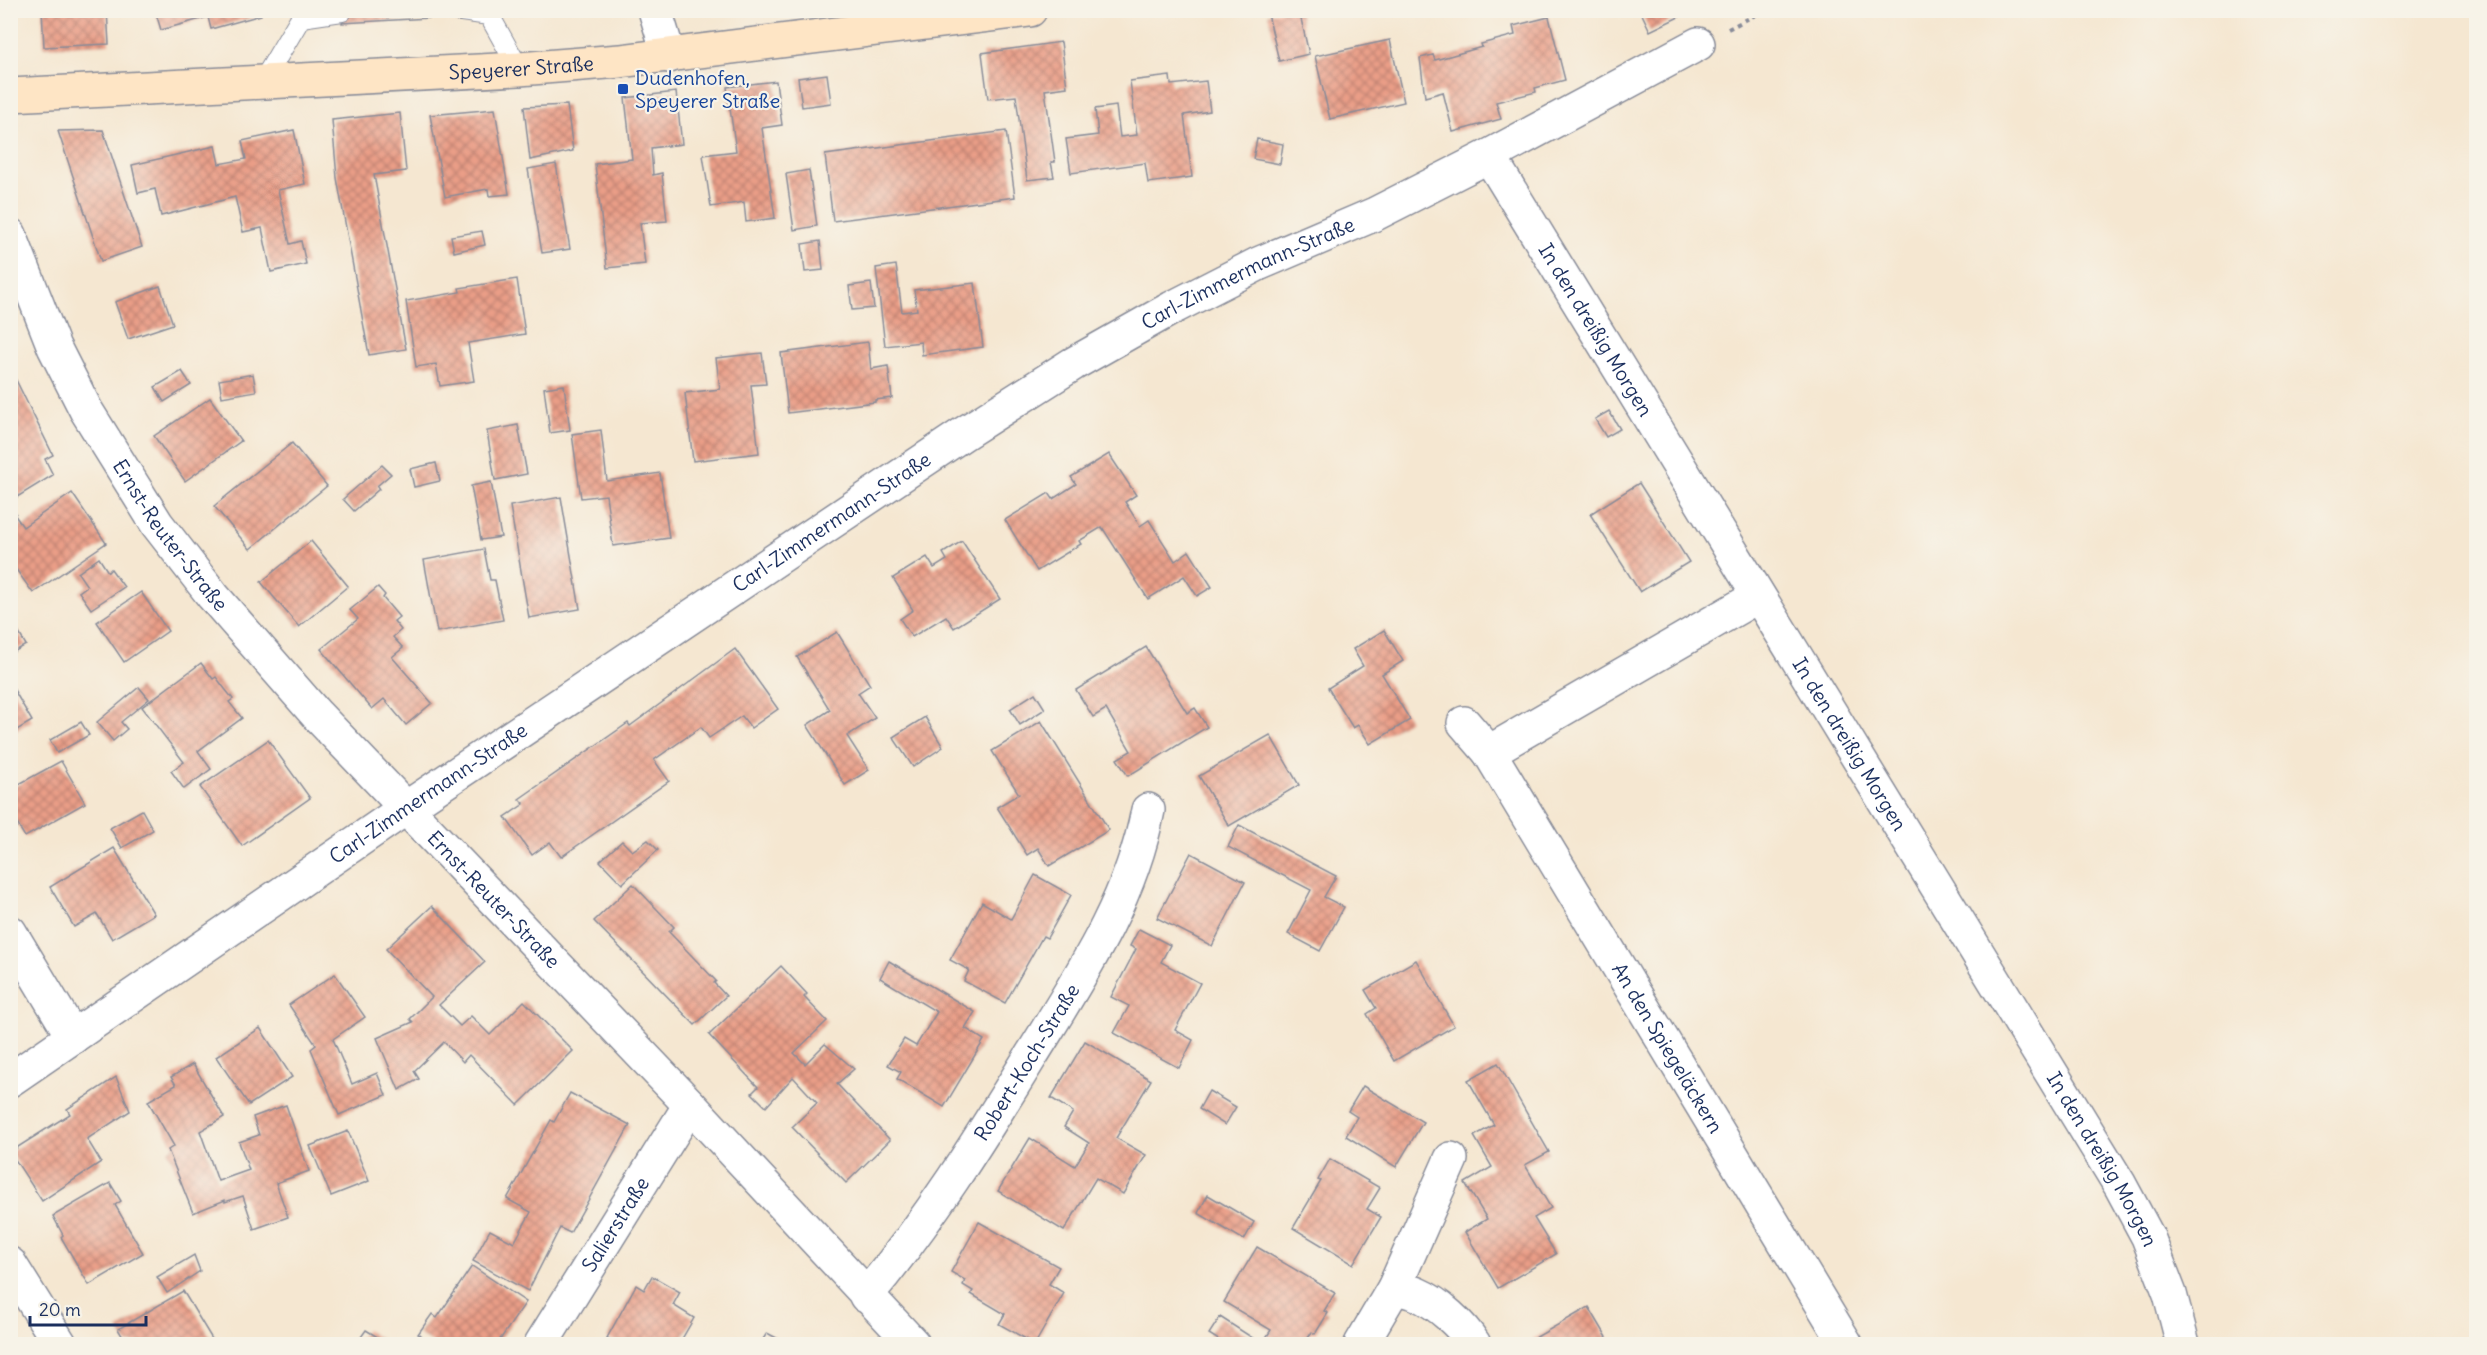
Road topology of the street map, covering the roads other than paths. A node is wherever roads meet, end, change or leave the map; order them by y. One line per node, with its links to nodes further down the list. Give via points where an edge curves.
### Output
1 (455, 10): 5 (lane)
2 (655, 10): 8 (street)
3 (1030, 10): 8 (main road, Speyerer Straße)
4 (342, 11): 6 (lane)
5 (487, 13): 9 (lane)
6 (304, 14): 10 (lane)
7 (1698, 44): 12 (street, Carl-Zimmermann-Straße)
8 (669, 56): 9 (main road, Speyerer Straße)
9 (519, 69): 10 (main road, Speyerer Straße)
10 (262, 83): 11 (main road, Speyerer Straße)
11 (10, 95)
12 (1489, 156): 14 (street, In den dreißig Morgen); 17 (street, Carl-Zimmermann-Straße, via 1375,214 1258,264 1073,364)
13 (10, 235): 17 (street, Ernst-Reuter-Straße, via 54,347 86,410 157,524 213,596 317,715)
14 (1758, 596): 16 (street); 33 (street, In den dreißig Morgen, via 2120,1185 2152,1247)
15 (1464, 723): 16 (street, An den Spiegeläckern)
16 (1488, 752): 32 (street, An den Spiegeläckern)
17 (406, 808): 20 (street, Carl-Zimmermann-Straße); 22 (street, Ernst-Reuter-Straße)
18 (1148, 810): 26 (street, Robert-Koch-Straße, via 1137,856 1097,949 942,1196)
19 (10, 932): 20 (street)
20 (73, 1037): 21 (street, Carl-Zimmermann-Straße)
21 (10, 1080)
22 (690, 1105): 26 (street, Ernst-Reuter-Straße); 29 (street, Salierstraße)
23 (1451, 1160): 25 (street)
24 (10, 1264): 28 (street)
25 (1394, 1288): 30 (street); 31 (street, via 1418,1294)
26 (866, 1296): 27 (street, Ernst-Reuter-Straße)
27 (900, 1340)
28 (60, 1344)
29 (541, 1344)
30 (1361, 1344)
31 (1474, 1344)
32 (1846, 1344)
33 (2183, 1344)

